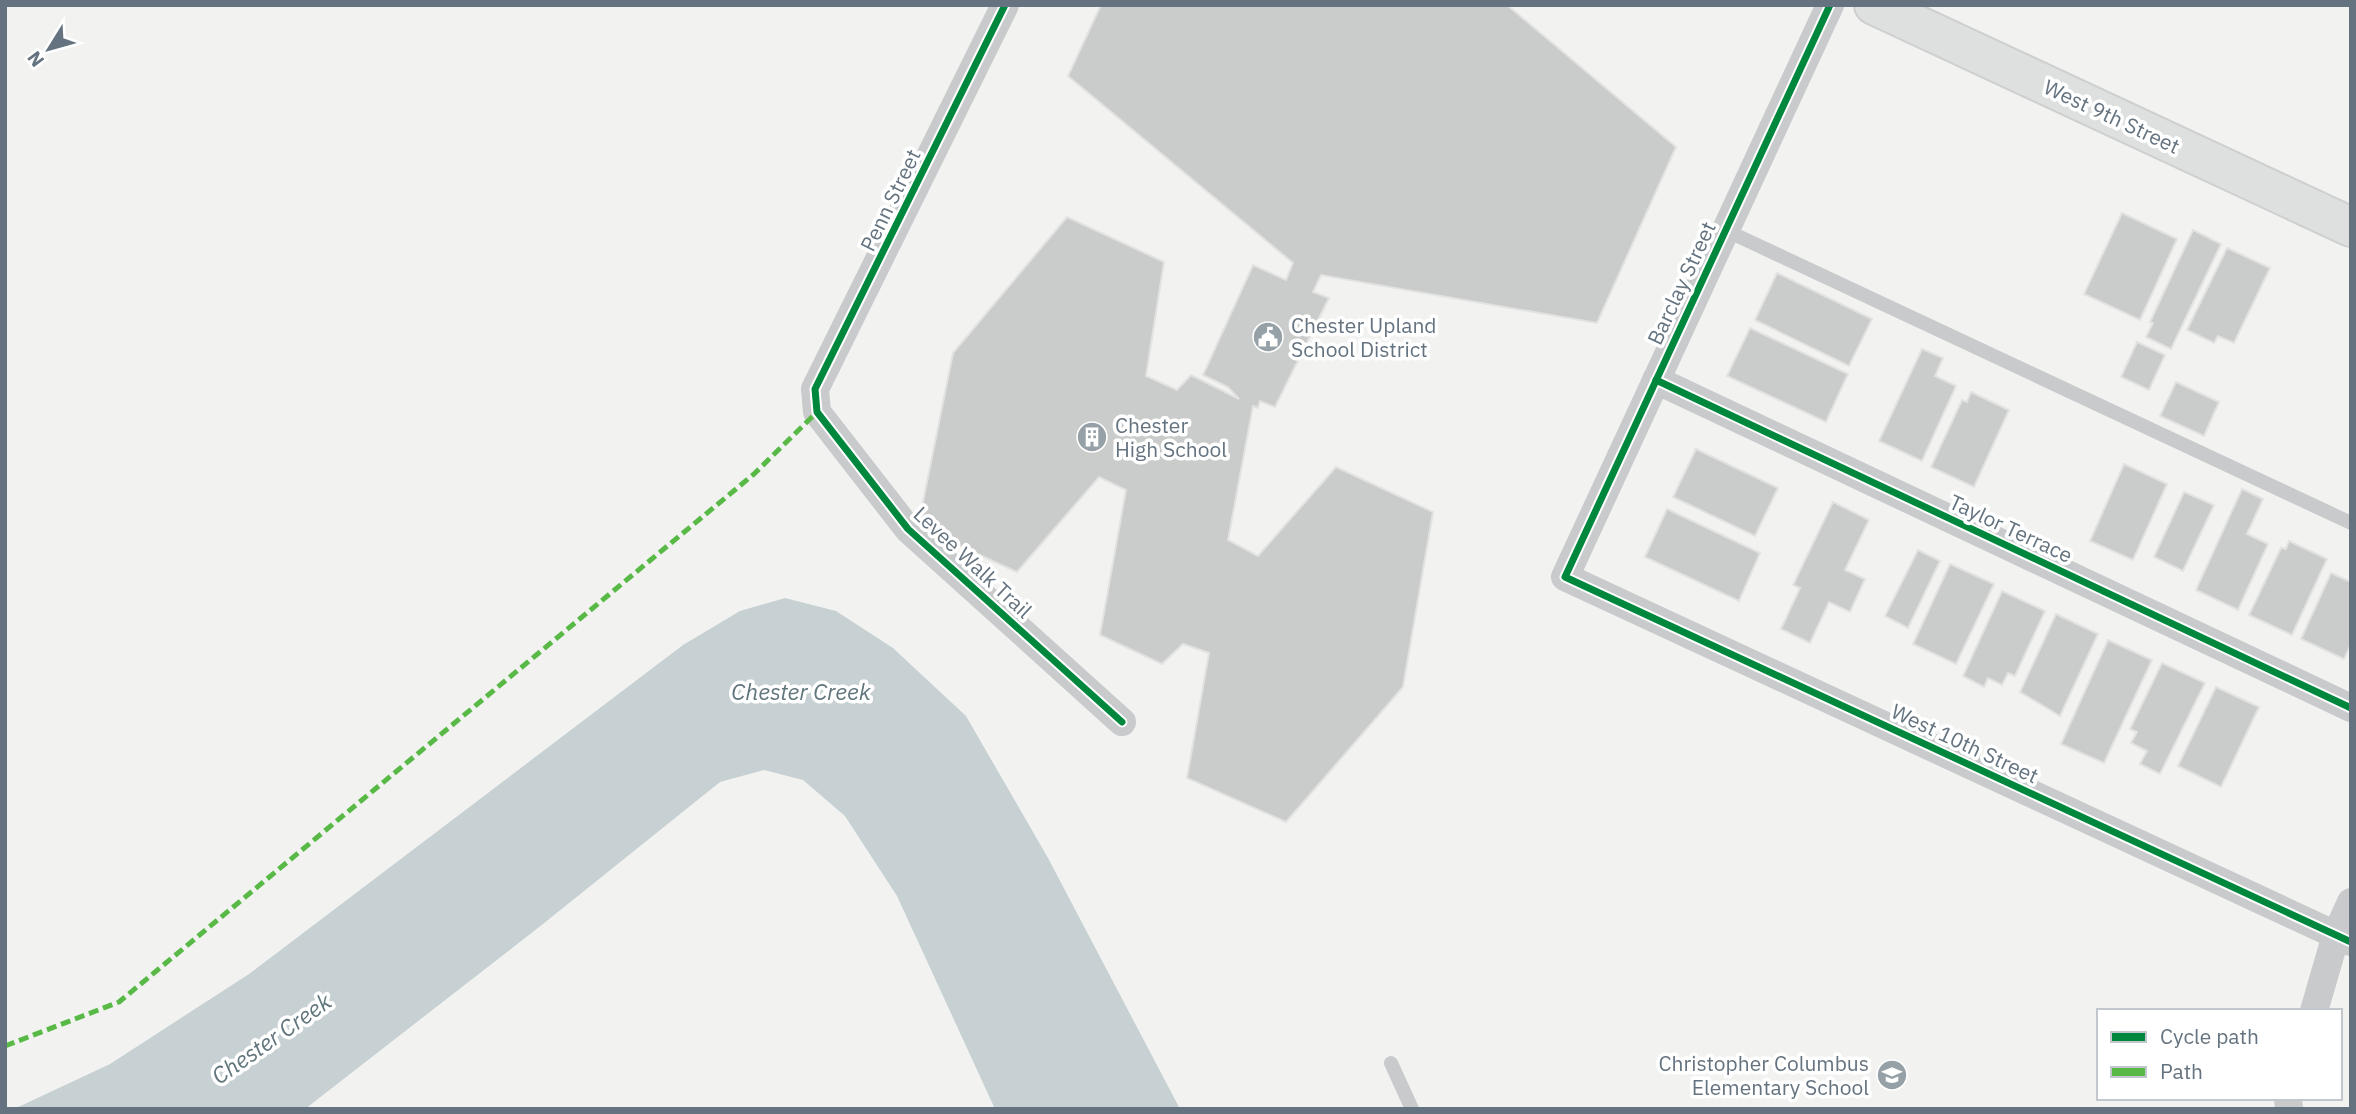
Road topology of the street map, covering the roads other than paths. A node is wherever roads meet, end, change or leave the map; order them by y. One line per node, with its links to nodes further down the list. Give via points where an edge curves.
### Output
1 (1005, 5): 7 (street, Penn Street, via 815,389)
2 (1830, 5): 5 (street, Barclay Street)
3 (1874, 5): 4 (main road, West 9th Street)
4 (2351, 227)
5 (1726, 230): 6 (street, Barclay Street); 8 (lane)
6 (1656, 380): 9 (street, Barclay Street); 10 (street, Taylor Terrace)
7 (817, 412): 11 (street, Levee Walk Trail, via 908,529)
8 (2351, 523)
9 (1565, 577): 13 (street, West 10th Street)
10 (2351, 708)
11 (1122, 722)
12 (2351, 902): 13 (street)
13 (2343, 938): 14 (street)
14 (2315, 1009)
15 (1391, 1062): 16 (lane)
16 (1412, 1109)

